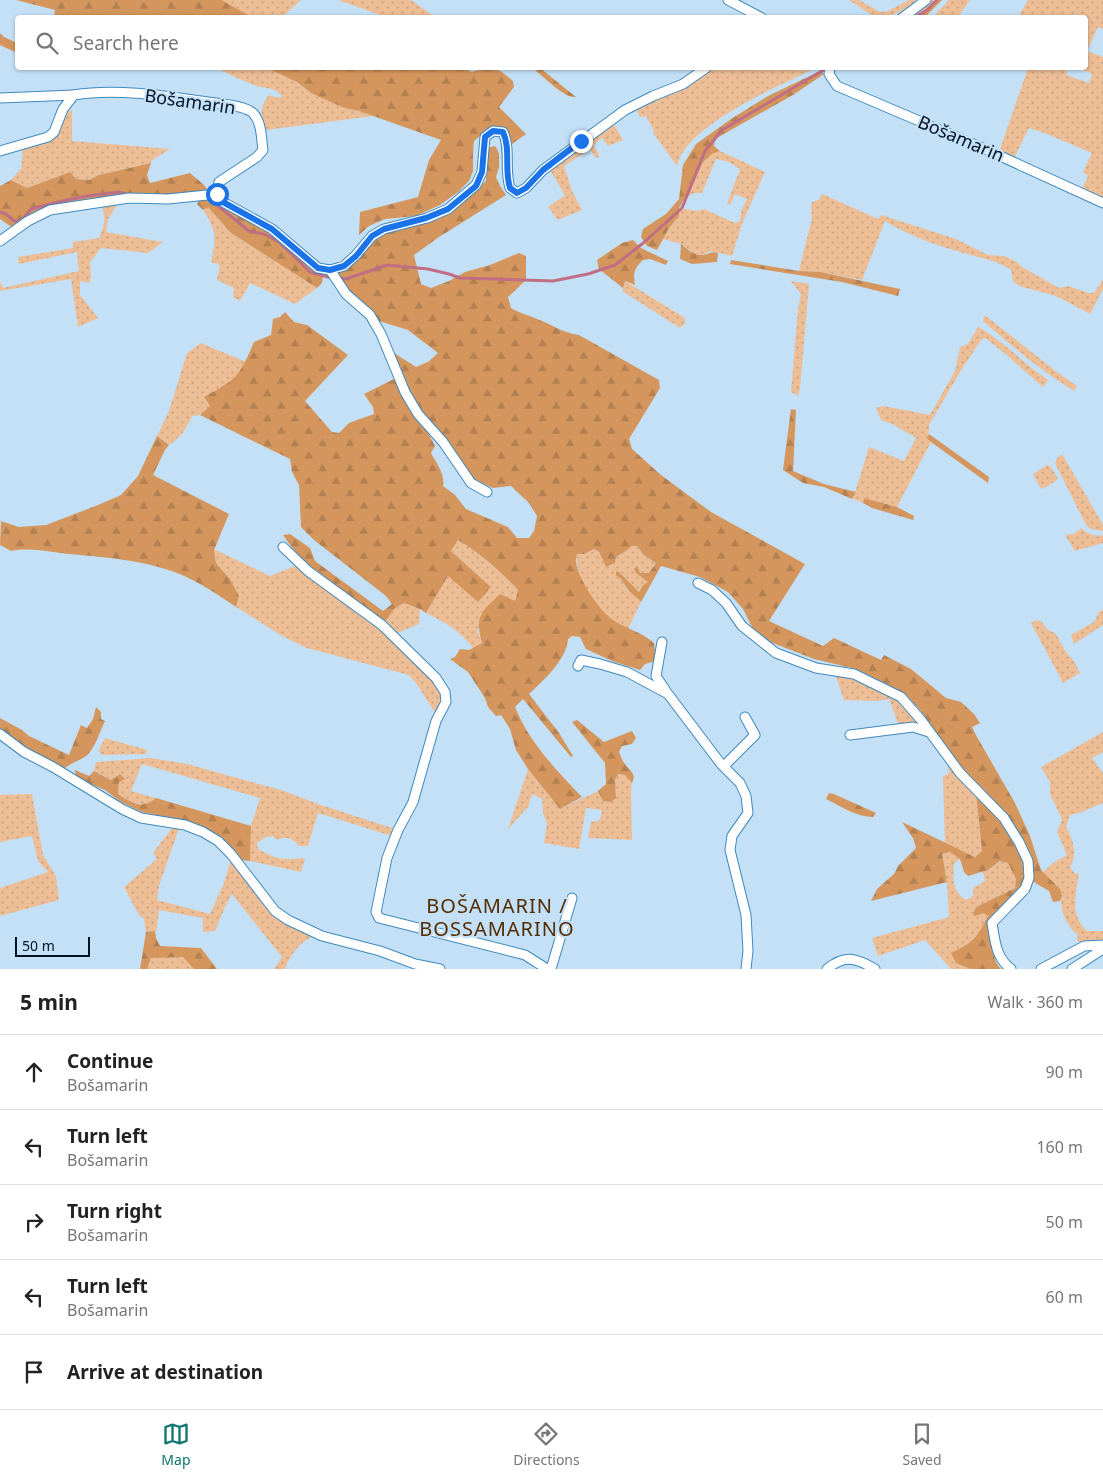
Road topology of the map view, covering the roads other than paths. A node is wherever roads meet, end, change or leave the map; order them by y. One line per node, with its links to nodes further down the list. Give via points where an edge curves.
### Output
1 (728, 0): 3 (street)
2 (926, 0): 4 (street)
3 (756, 15)
4 (906, 15)
5 (703, 70): 13 (street, via 683,84 625,110 517,193 510,188 506,176 507,141 503,132 493,131 485,137 482,172 476,186 448,209 384,229 372,236 344,266)
6 (830, 70): 11 (street, Bošamarin, via 837,86)
7 (74, 95): 8 (street); 9 (street, via 48,137); 10 (street, Bošamarin, via 154,94 235,106 252,112 260,124 262,150 257,157 219,182)
8 (0, 98)
9 (0, 151)
10 (217, 194): 12 (street, via 168,199 129,198 50,210); 13 (street, via 223,202 272,229 318,268)
11 (1103, 203)
12 (0, 241)
13 (330, 270): 14 (street, via 346,294 370,315 418,414 443,442 471,483)
14 (487, 492)
15 (283, 547): 29 (street, via 308,571 382,625 436,678 445,692 446,702 436,721 413,802 387,858 376,912 379,918 525,956)
16 (698, 583): 21 (street, via 712,590 742,626 776,652 816,668 854,674 901,697)
17 (662, 642): 19 (street, via 656,676)
18 (578, 666): 19 (street, via 581,660 627,672)
19 (668, 694): 24 (street)
20 (745, 717): 24 (street, via 755,736)
21 (929, 732): 23 (street, via 913,727); 33 (street, via 960,772 1004,818 1028,861 1030,878 1025,888 992,923 996,948 1003,962)
22 (0, 734): 28 (street, via 24,752 122,809 141,818 185,825 218,841 275,910 288,920 322,936)
23 (850, 735)
24 (724, 766): 30 (street, via 740,782 748,806 748,813 732,836 730,850 746,915)
25 (572, 898): 29 (street)
26 (1103, 945): 34 (street, via 1084,946)
27 (1103, 949): 35 (street)
28 (440, 969)
29 (549, 969)
30 (746, 969)
31 (827, 969): 32 (street, via 849,958)
32 (875, 969)
33 (1012, 969)
34 (1041, 969)
35 (1072, 969)

